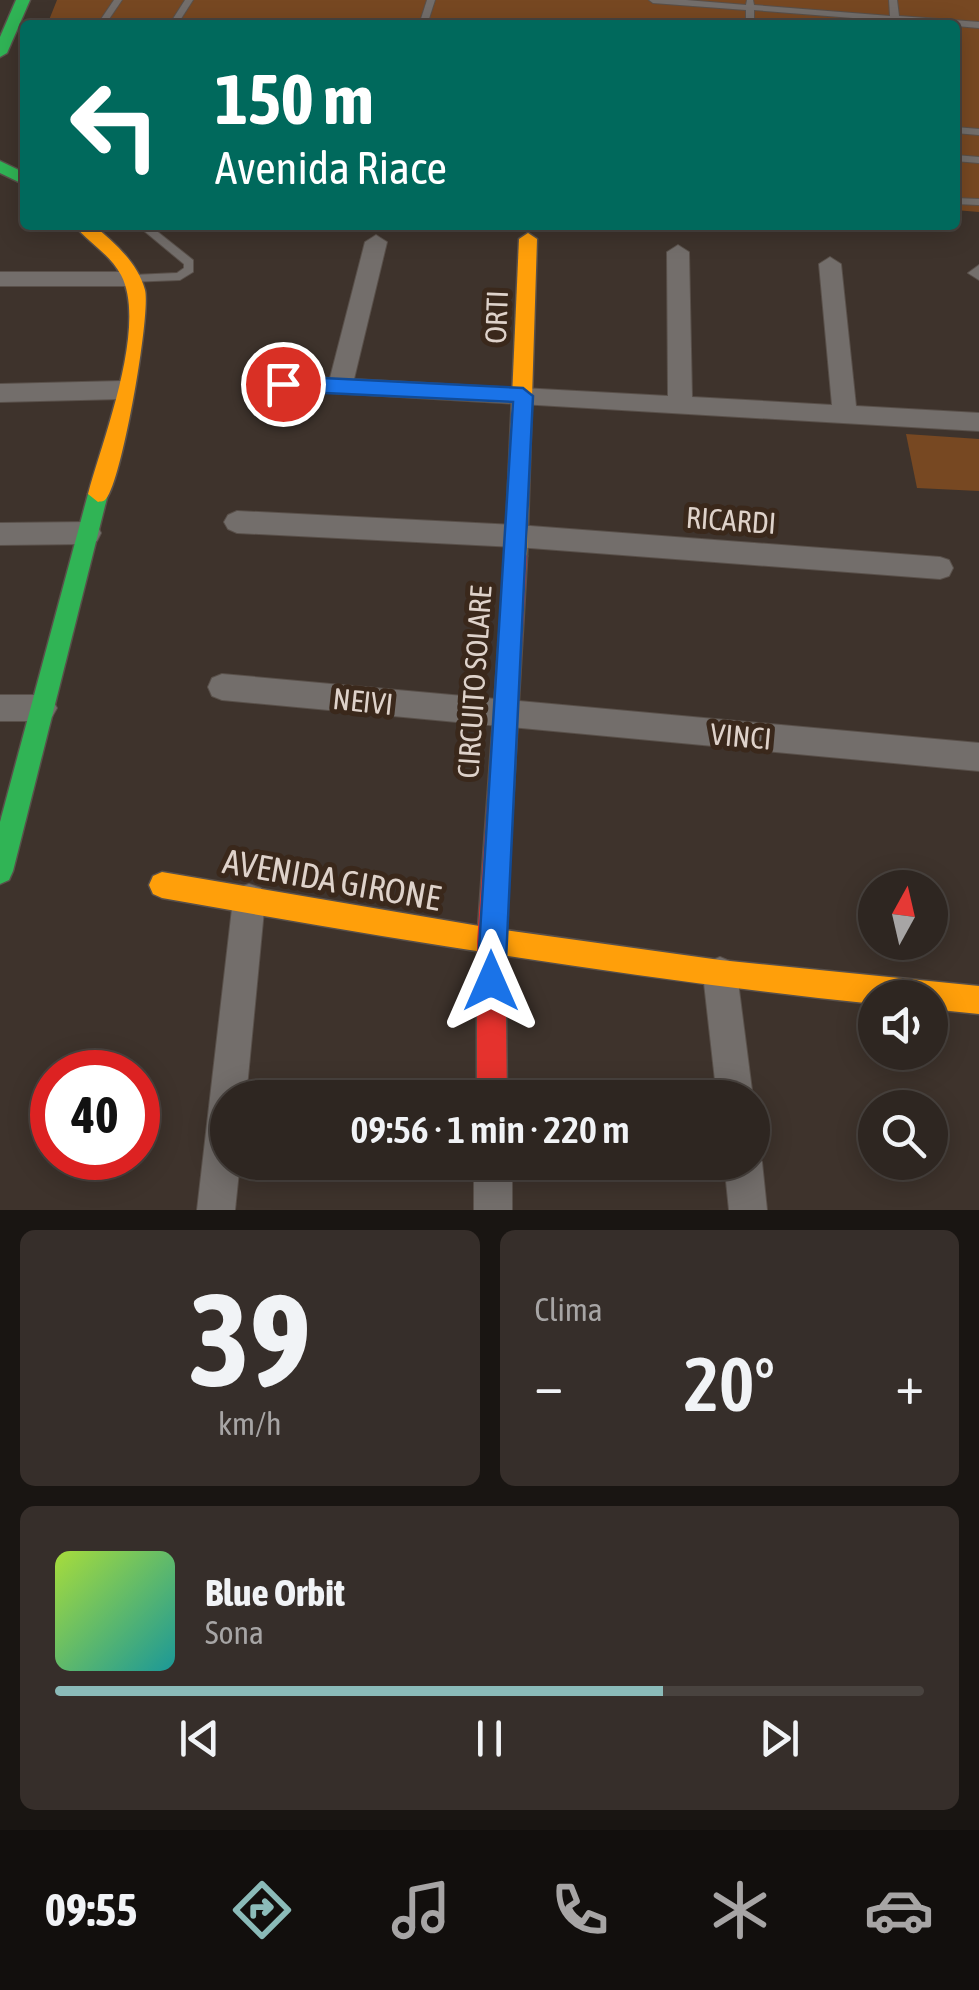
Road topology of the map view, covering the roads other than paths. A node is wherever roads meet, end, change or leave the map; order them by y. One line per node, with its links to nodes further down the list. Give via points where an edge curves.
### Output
1 (23, 0): 5 (street)
2 (653, 0): 3 (lane)
3 (750, 4): 4 (lane)
4 (879, 20)
5 (0, 53)
6 (89, 230): 12 (street)
7 (148, 230): 12 (lane, via 188,269 180,276)
8 (528, 240): 18 (street, ORTI)
9 (376, 242): 15 (street)
10 (678, 252): 19 (street)
11 (830, 264): 20 (street)
12 (133, 278): 13 (street); 16 (street, via 139,299)
13 (0, 280)
14 (254, 382): 15 (street)
15 (340, 386): 18 (street)
16 (122, 390): 17 (street); 23 (street)
17 (0, 393)
18 (523, 396): 19 (street); 25 (street, CIRCUITO SOLARE)
19 (680, 405): 20 (street)
20 (845, 414): 21 (street)
21 (979, 422)
22 (237, 522): 25 (street, RICARDI)
23 (88, 533): 24 (street); 29 (street)
24 (0, 534)
25 (517, 536): 26 (street, RICARDI); 30 (street, CIRCUITO SOLARE)
26 (940, 568)
27 (222, 687): 30 (street, NEIVI)
28 (0, 708): 29 (street)
29 (42, 708): 32 (street)
30 (504, 715): 31 (street, VINCI); 35 (street, CIRCUITO SOLARE)
31 (979, 757)
32 (0, 871)
33 (162, 884): 34 (street, AVENIDA GIRONE)
34 (250, 900): 35 (street, AVENIDA GIRONE); 38 (street)
35 (491, 942): 36 (street); 39 (street, CIRCUITO SOLARE)
36 (720, 974): 37 (street); 40 (street)
37 (978, 1005)
38 (230, 1080)
39 (492, 1080)
40 (733, 1080)
41 (219, 1180): 44 (street)
42 (493, 1180): 45 (street)
43 (745, 1180): 46 (street)
44 (216, 1210)
45 (493, 1210)
46 (748, 1210)

